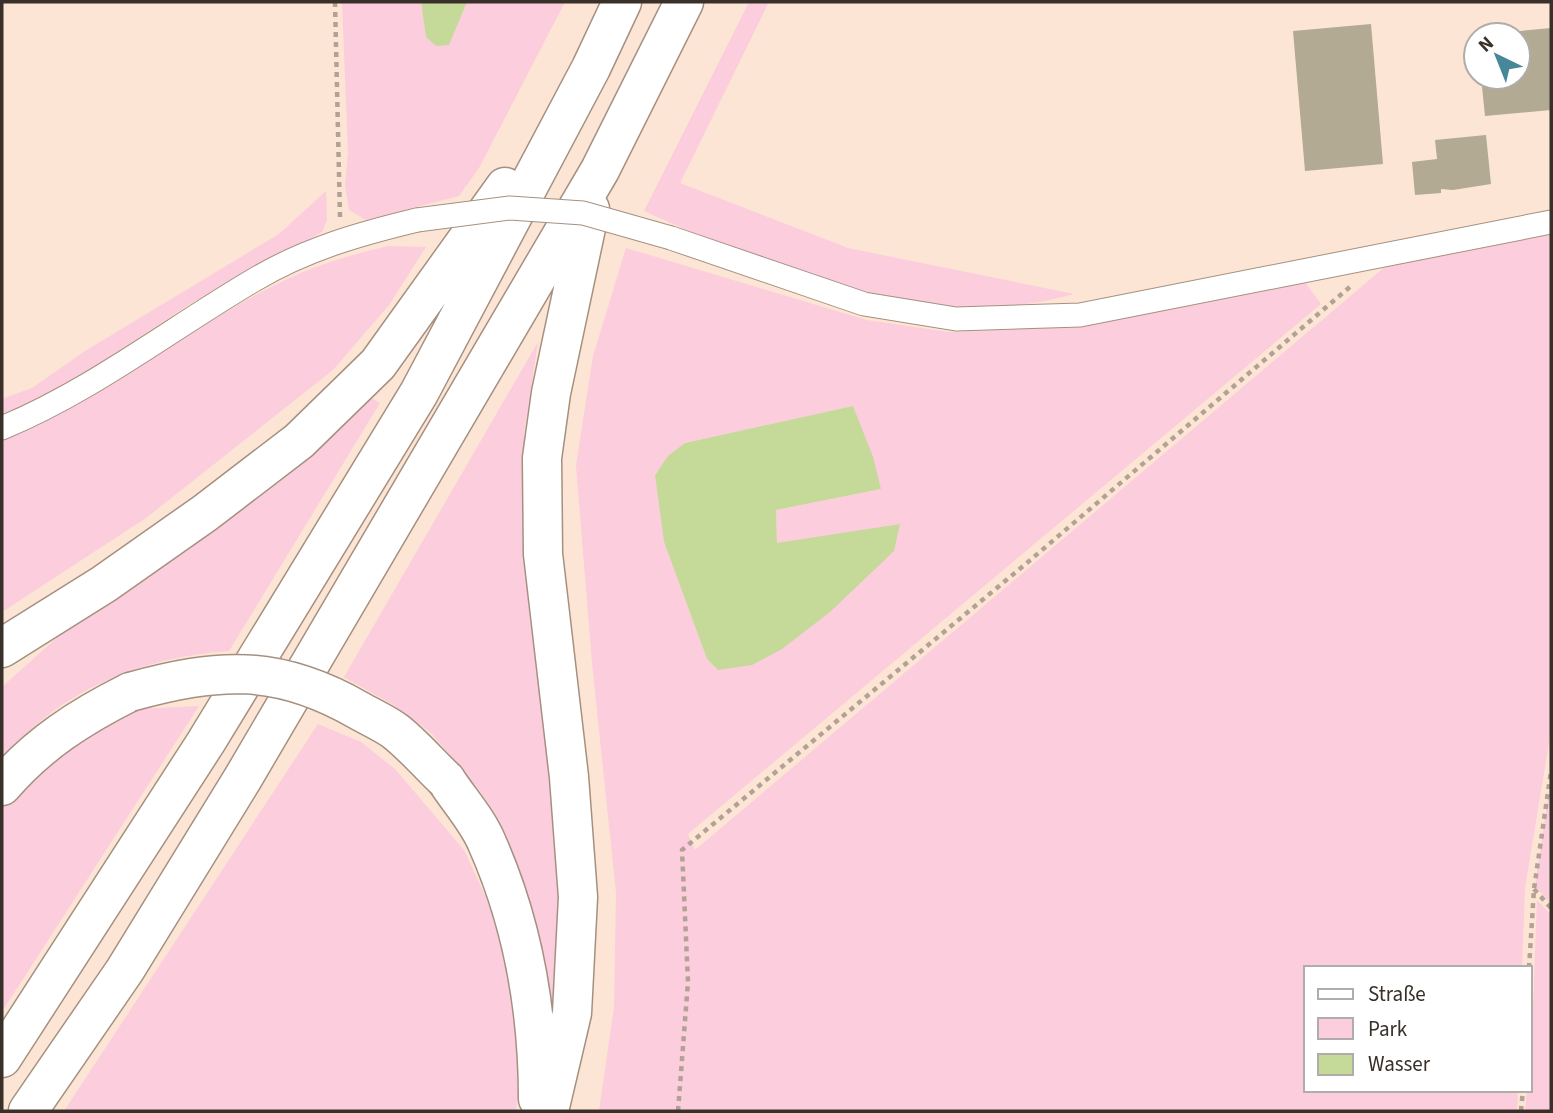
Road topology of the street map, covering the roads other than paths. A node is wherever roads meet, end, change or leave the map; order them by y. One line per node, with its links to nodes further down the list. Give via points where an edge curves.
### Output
1 (622, 2): 3 (highway)
2 (684, 2): 4 (highway)
3 (591, 68): 7 (highway, via 378,364 299,442); 11 (highway, via 419,393 206,742)
4 (600, 170): 12 (highway, via 236,789 125,970); 14 (highway, via 574,275 542,458 543,554 578,897 572,1013)
5 (1551, 222): 6 (street, bridge, via 1080,315 956,320 864,304 671,238 571,212 510,208 417,220 341,239 256,279 90,385)
6 (2, 428)
7 (104, 584): 8 (highway); 9 (highway)
8 (2, 648)
9 (2, 670)
10 (2, 786): 13 (highway, bridge, via 47,741 82,716 130,692 186,677 229,672 296,681 331,694 395,731 446,780 487,841 527,962 536,1028)
11 (2, 1058)
12 (28, 1111)
13 (538, 1111)
14 (549, 1111)

